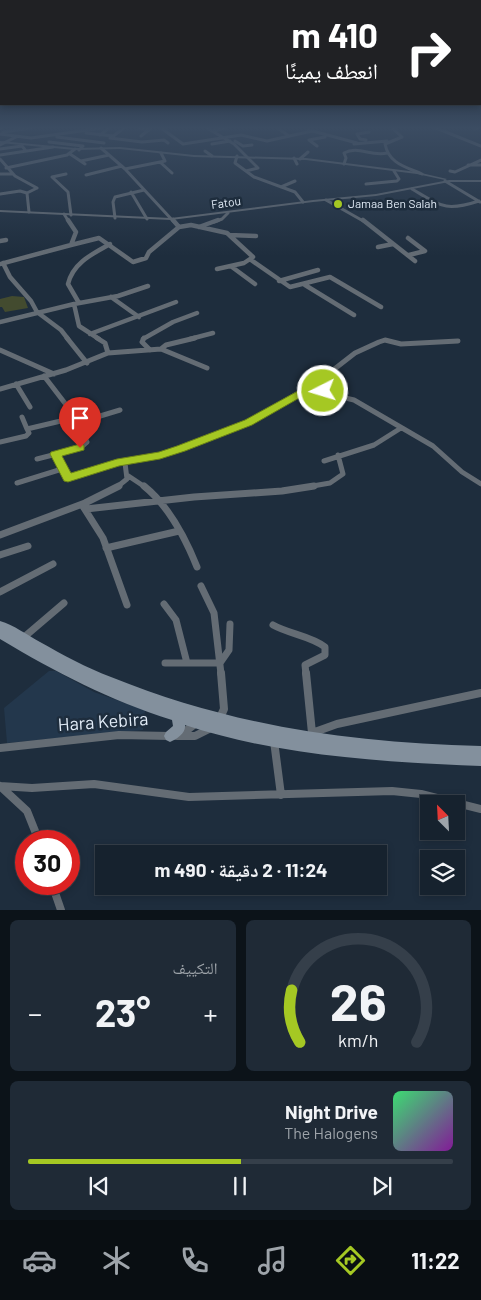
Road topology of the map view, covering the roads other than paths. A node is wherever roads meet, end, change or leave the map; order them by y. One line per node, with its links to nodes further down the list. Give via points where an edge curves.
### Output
1 (8, 170): 13 (street)
2 (111, 170): 16 (street)
3 (126, 170): 25 (street)
4 (169, 170): 11 (street)
5 (390, 170): 9 (street, Fatou)
6 (412, 170): 15 (street)
7 (457, 170): 10 (street)
8 (246, 171): 17 (street)
9 (394, 171): 15 (street, Fatou); 22 (street, via 399,178 397,180)
10 (450, 171)
11 (172, 173)
12 (0, 174): 13 (street)
13 (12, 174): 27 (street, via 37,188)
14 (66, 174): 36 (street, via 52,177 68,189 72,198)
15 (422, 174): 19 (street, Fatou)
16 (86, 175)
17 (254, 177): 18 (street); 23 (street)
18 (245, 179)
19 (443, 180): 21 (street, Fatou); 24 (street, Fatou); 31 (street)
20 (295, 181): 23 (street)
21 (479, 181)
22 (366, 184)
23 (281, 187): 30 (street, via 295,192)
24 (412, 189): 29 (street, Fatou); 31 (street, via 445,207)
25 (144, 190): 26 (street); 39 (street)
26 (131, 192): 37 (street, via 115,197); 38 (street)
27 (27, 193): 28 (street); 33 (street)
28 (0, 194)
29 (326, 200): 30 (street, Fatou); 50 (street, via 360,218)
30 (302, 202): 34 (street, Fatou)
31 (480, 202)
32 (0, 211): 33 (street, Fatou)
33 (29, 212): 35 (street, Fatou)
34 (228, 213): 39 (street, Fatou); 41 (street, via 222,219)
35 (64, 214): 36 (street, Fatou); 47 (street, via 76,232)
36 (72, 214): 37 (street, Fatou)
37 (115, 218): 38 (street, Fatou)
38 (147, 219): 39 (street, Fatou)
39 (171, 220): 40 (street)
40 (179, 227): 41 (street); 49 (street, via 146,258 133,262)
41 (199, 227): 42 (street)
42 (229, 235): 43 (street); 54 (street, via 253,257)
43 (256, 236)
44 (408, 238): 53 (street, via 425,251)
45 (0, 240): 46 (street)
46 (6, 240)
47 (74, 240): 48 (street); 51 (street)
48 (82, 242): 49 (street, via 99,238); 51 (street)
49 (110, 244): 66 (street, via 81,261 71,272 68,284)
50 (393, 244): 52 (street); 53 (street)
51 (71, 245): 56 (street)
52 (378, 247)
53 (409, 254): 55 (street)
54 (251, 260): 57 (street); 60 (street)
55 (415, 260)
56 (2, 263): 68 (street)
57 (232, 267): 58 (street); 61 (street)
58 (218, 269)
59 (318, 270): 60 (street)
60 (278, 281): 62 (street, via 290,286)
61 (255, 284)
62 (304, 284): 67 (street, via 330,277); 70 (street)
63 (148, 286): 64 (street)
64 (111, 296): 66 (street); 71 (street)
65 (176, 302): 71 (street)
66 (77, 304): 68 (street); 74 (street, via 77,322)
67 (381, 307)
68 (37, 312): 72 (street); 80 (street, via 61,330)
69 (197, 313): 78 (street, via 143,338 142,342)
70 (354, 315)
71 (139, 317): 74 (street)
72 (0, 322)
73 (213, 333): 76 (street)
74 (90, 334): 79 (street, via 106,343)
75 (458, 341): 84 (street, via 401,344 385,340 348,357)
76 (161, 349): 78 (street); 81 (street)
77 (0, 350): 82 (street)
78 (150, 350): 79 (street)
79 (108, 353): 80 (street)
80 (87, 363): 82 (street)
81 (207, 368)
82 (54, 374): 83 (street)
83 (44, 376): 85 (street); 92 (street)
84 (319, 381): 87 (street); 88 (street)
85 (16, 384): 86 (street); 89 (street)
86 (0, 389)
87 (307, 389): 88 (street); 100 (street, via 237,427 160,455)
88 (323, 391): 93 (street, via 354,400)
89 (30, 407)
90 (120, 410): 92 (street)
91 (22, 417): 94 (street)
92 (79, 421): 94 (street, via 65,420); 96 (street, via 85,445)
93 (401, 428): 97 (street, via 377,445); 104 (street, via 433,446)
94 (27, 429): 95 (street, via 26,436)
95 (0, 442)
96 (55, 454): 98 (street); 101 (street)
97 (338, 455): 99 (street); 105 (street, via 343,474 330,483)
98 (37, 459)
99 (324, 460)
100 (125, 463): 101 (street, via 117,462 72,478 66,477); 102 (street)
101 (62, 469): 103 (street)
102 (127, 475): 105 (street, via 136,479); 106 (street, via 122,485)
103 (17, 483)
104 (481, 484)
105 (159, 501): 107 (street); 108 (street)
106 (77, 506): 107 (street); 109 (street)
107 (86, 509): 111 (street)
108 (179, 531): 111 (street); 114 (street, via 190,546)
109 (0, 535)
110 (28, 546): 112 (street)
111 (106, 548): 119 (street, via 121,579)
112 (0, 555)
113 (53, 564): 116 (street)
114 (197, 567)
115 (201, 586): 127 (street, via 214,613)
116 (0, 592)
117 (64, 603): 124 (street)
118 (164, 604): 126 (street, via 176,620)
119 (127, 605)
120 (230, 624): 127 (street, via 229,650)
121 (0, 625): 124 (main road)
122 (273, 625): 134 (street, via 325,647 325,655 305,665)
123 (0, 634): 128 (main road)
124 (22, 638): 128 (main road)
125 (165, 663): 126 (street)
126 (187, 663): 127 (street)
127 (220, 663): 132 (street, via 224,708)
128 (104, 685): 130 (main road); 131 (main road)
129 (481, 694): 134 (street, via 352,720)
130 (177, 716): 131 (main road); 133 (main road, via 179,728)
131 (198, 719): 132 (main road); 133 (street, Hara Kebira, via 182,734)
132 (216, 724): 133 (street, via 194,736); 134 (main road); 135 (main road)
133 (170, 736): 136 (street, Hara Kebira, via 119,735)
134 (312, 740): 135 (main road); 137 (main road); 138 (main road, via 393,757)
135 (274, 741): 140 (street)
136 (0, 748)
137 (481, 752)
138 (481, 760)
139 (0, 786): 140 (street, via 42,788 94,784 189,797); 142 (street, via 27,811)
140 (281, 795): 141 (street, via 422,794)
141 (481, 809)
142 (35, 830)
143 (56, 895): 144 (street)
144 (61, 910)

